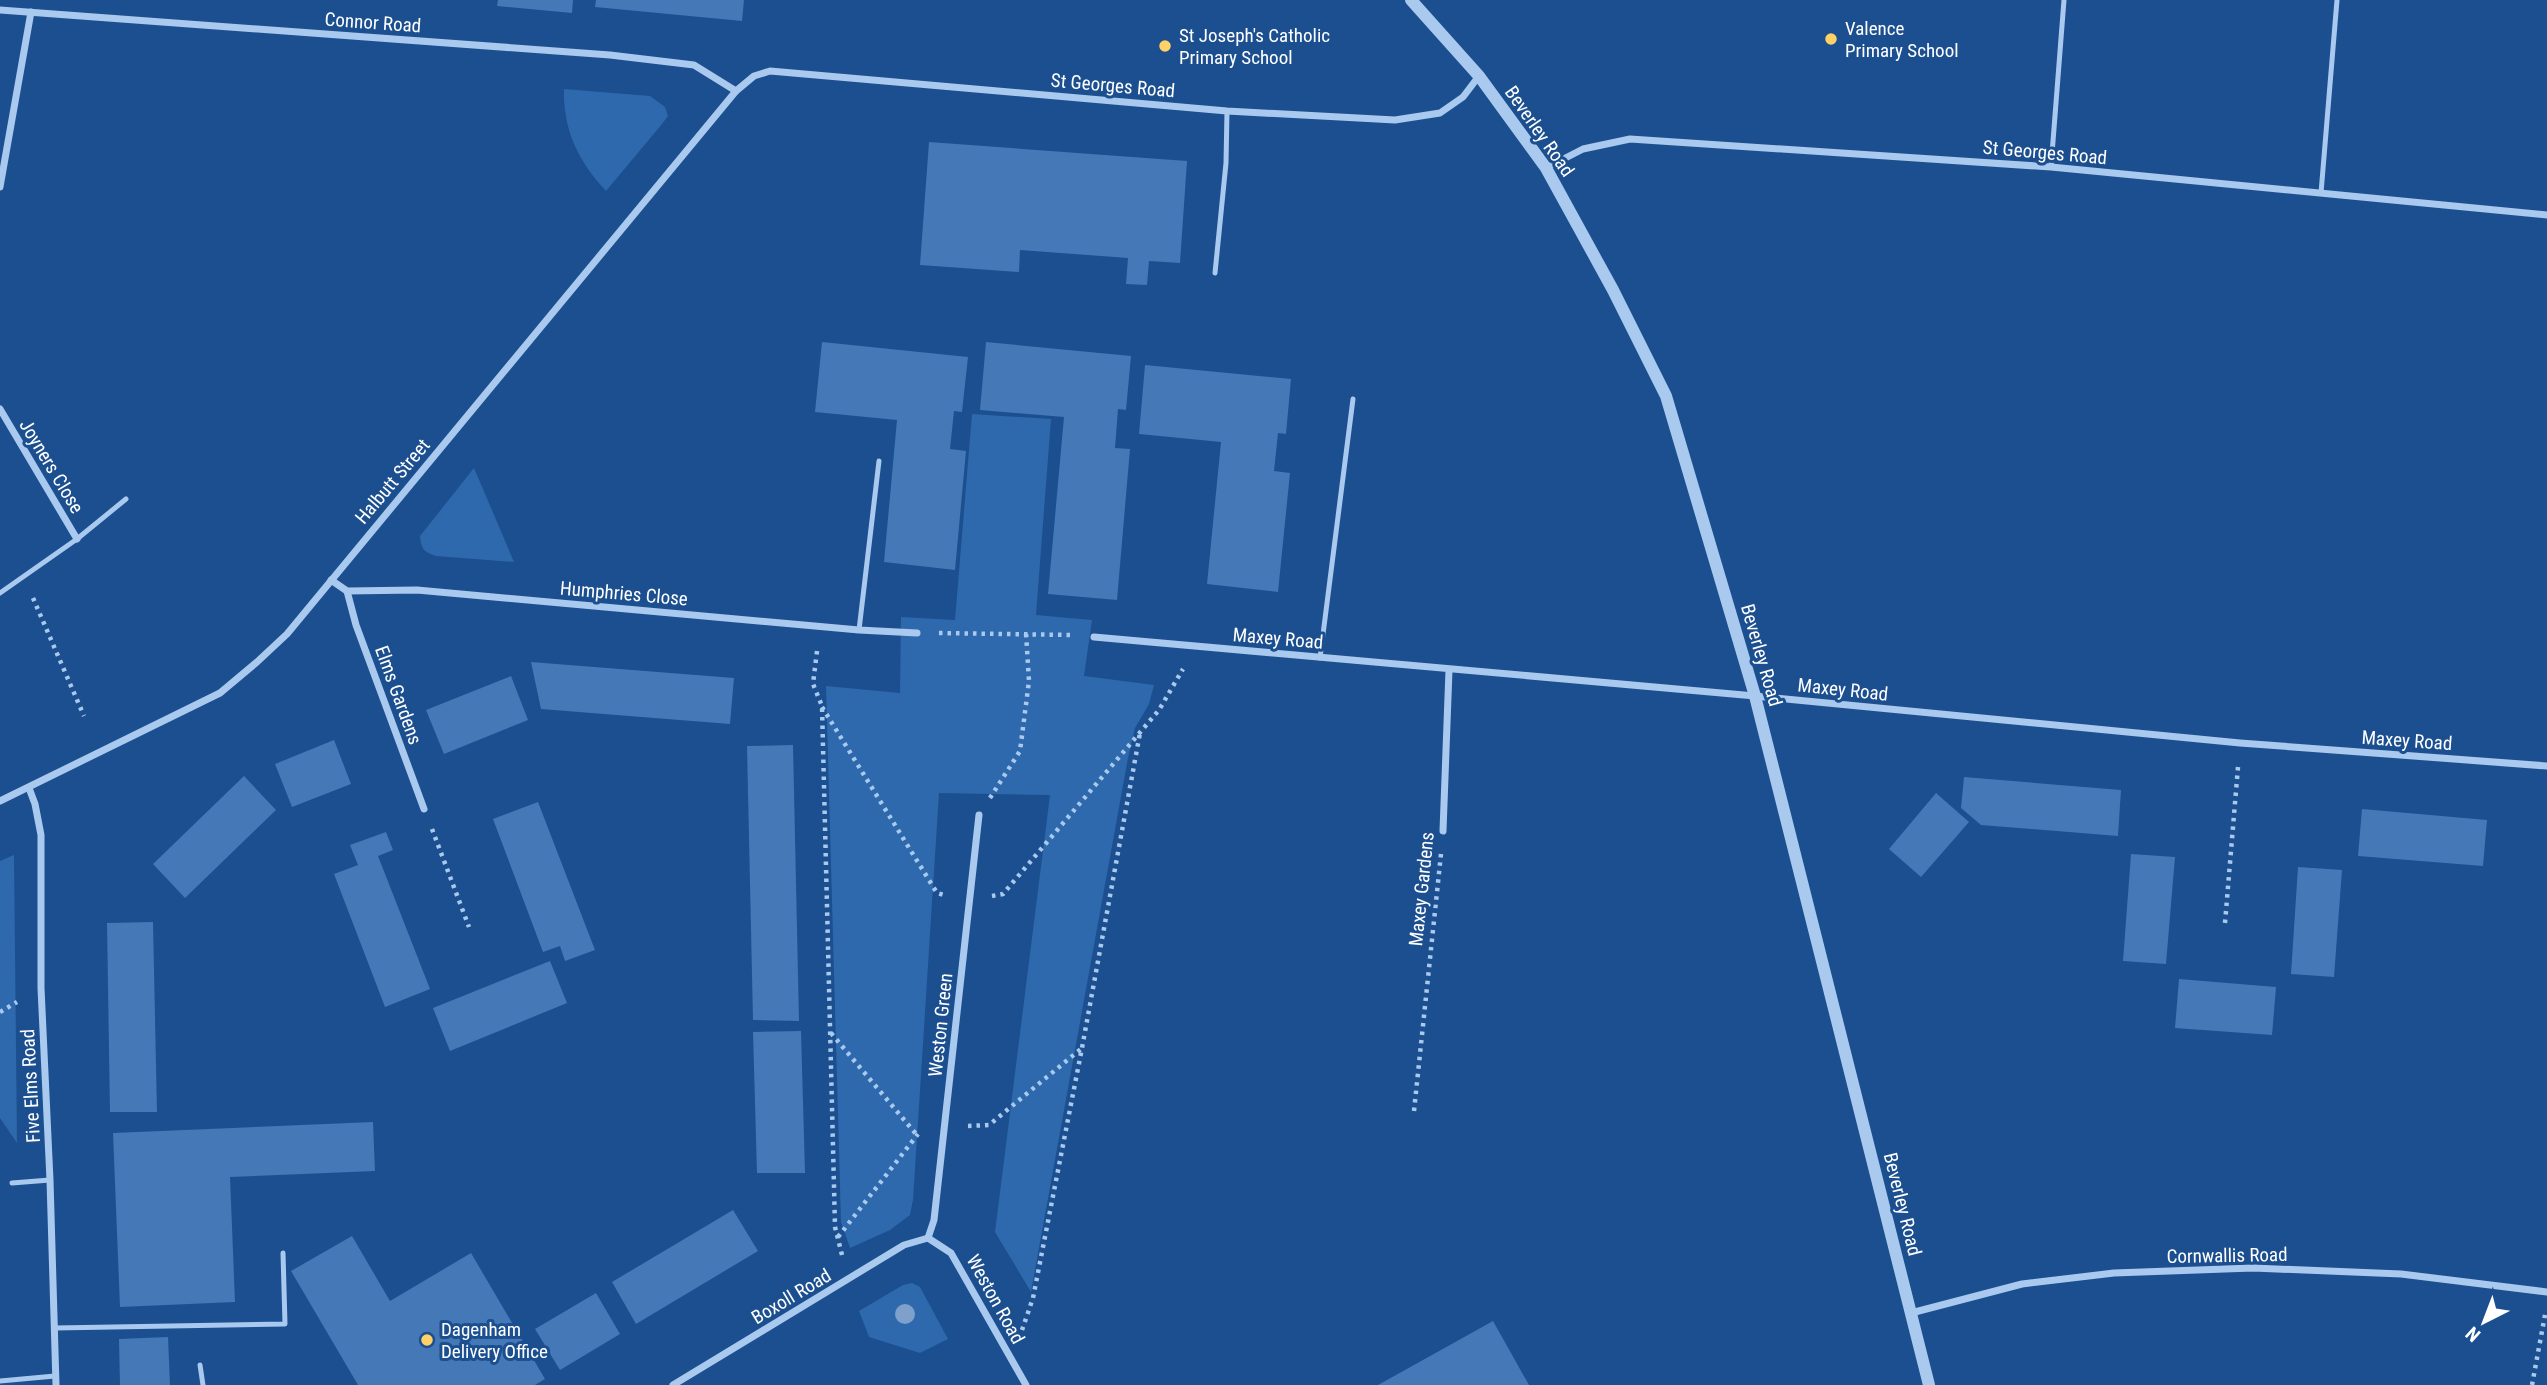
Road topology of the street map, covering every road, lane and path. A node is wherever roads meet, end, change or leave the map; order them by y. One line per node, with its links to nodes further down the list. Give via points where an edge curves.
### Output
1 (1411, 0): 6 (street, Beverley Road)
2 (2064, 0): 9 (lane)
3 (2337, 0): 12 (lane)
4 (0, 10): 5 (street, Connor Road)
5 (31, 12): 7 (street, Connor Road, via 646,59 694,65); 11 (street)
6 (1479, 76): 8 (street, St Georges Road, via 1463,97 1440,113 1395,120); 10 (street, Beverley Road)
7 (736, 91): 8 (street, St Georges Road, via 754,76 770,71); 21 (street, Halbutt Street)
8 (1227, 111): 14 (lane)
9 (2051, 167): 10 (street, St Georges Road, via 1630,139 1583,149); 12 (street, St Georges Road)
10 (1546, 168): 32 (street, Beverley Road, via 1666,396)
11 (0, 187)
12 (2321, 193): 13 (street, St Georges Road)
13 (2547, 215)
14 (1215, 273)
15 (1353, 399): 30 (lane)
16 (0, 409): 19 (street, Joyners Close)
17 (879, 461): 25 (lane)
18 (126, 499): 19 (lane, Joyners Close)
19 (77, 540): 20 (lane, Joyners Close)
20 (24, 578): 23 (lane, Joyners Close); 34 (path)
21 (331, 580): 22 (street); 38 (street, Halbutt Street, via 287,634 220,693)
22 (347, 592): 24 (street, Humphries Close, via 417,590); 40 (street, Elms Gardens)
23 (0, 593)
24 (820, 626): 25 (street, Humphries Close); 33 (path, via 813,684)
25 (859, 630): 26 (street, Humphries Close)
26 (917, 633): 27 (path)
27 (1026, 633): 28 (path); 41 (path, via 1029,681 1020,751)
28 (1094, 636): 29 (street, Maxey Road)
29 (1196, 646): 30 (street, Maxey Road); 35 (path, via 1159,710)
30 (1320, 657): 31 (street, Maxey Road)
31 (1449, 670): 32 (street, Maxey Road); 42 (street, Maxey Gardens)
32 (1755, 696): 36 (street, Maxey Road); 58 (street, Beverley Road)
33 (821, 706): 43 (path); 47 (path)
34 (84, 716)
35 (1140, 733): 44 (path); 48 (path)
36 (2240, 743): 37 (street, Maxey Road); 45 (path)
37 (2547, 766)
38 (29, 788): 39 (street, Halbutt Street); 51 (street, Five Elms Road, via 41,835 41,988)
39 (0, 802)
40 (424, 808): 46 (path)
41 (979, 815): 54 (street, Weston Green, via 934,1220)
42 (1443, 831): 49 (path, Maxey Gardens)
43 (937, 893)
44 (1003, 894)
45 (2225, 923)
46 (469, 927)
47 (830, 1032): 53 (path); 53 (path, via 916,1134)
48 (1083, 1048): 50 (path); 60 (path, via 1033,1298)
49 (1414, 1111)
50 (989, 1125)
51 (50, 1180): 52 (lane); 59 (street, Five Elms Road)
52 (12, 1183)
53 (838, 1238): 56 (path)
54 (928, 1238): 56 (street, Boxoll Road, via 905,1245); 60 (street, Weston Road, via 951,1253)
55 (283, 1253): 59 (lane, via 285,1324)
56 (849, 1279): 66 (street, Boxoll Road)
57 (2547, 1293): 58 (street, Cornwallis Road, via 2401,1274 2253,1268 2114,1273 2022,1284); 69 (path)
58 (1911, 1314): 68 (street, Beverley Road)
59 (55, 1328): 62 (street, Five Elms Road)
60 (1012, 1361): 67 (street, Weston Road)
61 (200, 1365): 65 (lane)
62 (55, 1376): 63 (lane); 64 (street, Five Elms Road)
63 (0, 1381)
64 (56, 1385)
65 (203, 1385)
66 (673, 1385)
67 (1026, 1385)
68 (1929, 1385)
69 (2532, 1385)

